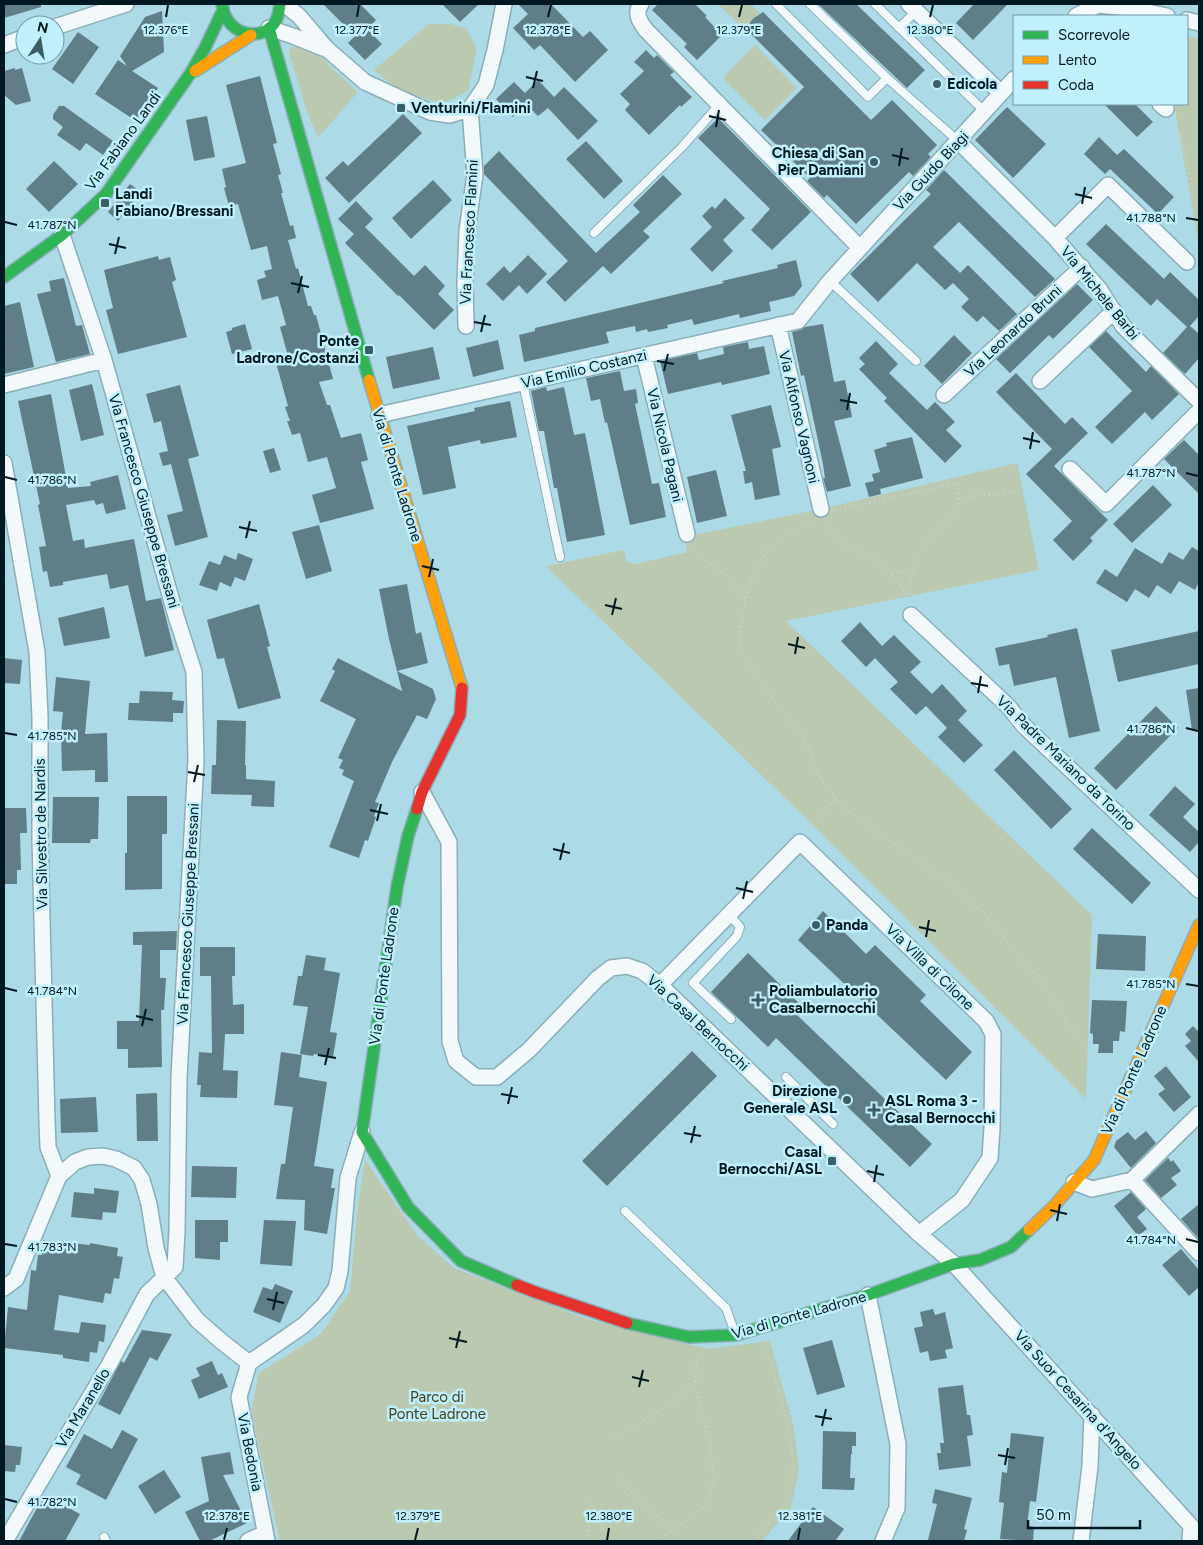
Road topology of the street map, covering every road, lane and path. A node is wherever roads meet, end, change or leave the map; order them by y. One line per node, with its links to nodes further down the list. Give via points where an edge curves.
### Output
1 (126, 4): 13 (street)
2 (280, 4): 14 (street, via 278,16)
3 (284, 4): 18 (street, via 299,16)
4 (504, 4): 26 (street, via 486,85)
5 (641, 4): 22 (street, via 638,19)
6 (776, 4): 20 (lane, via 868,97)
7 (810, 4): 20 (lane)
8 (875, 4): 15 (lane)
9 (912, 7): 15 (lane); 23 (street)
10 (222, 8): 16 (street, via 225,19 235,30); 19 (street, Via Fabiano Landi)
11 (1078, 15): 12 (street, via 1098,5)
12 (1162, 15)
13 (65, 24)
14 (269, 28): 16 (street, Via Fabiano Landi); 18 (street); 50 (street, Via di Ponte Ladrone)
15 (899, 28): 27 (lane)
16 (251, 35): 19 (street, Via Fabiano Landi)
17 (751, 40): 22 (path)
18 (327, 49): 26 (street, via 365,82 430,112 449,115)
19 (190, 74): 31 (street, Via Fabiano Landi, via 106,194)
20 (887, 78): 28 (lane)
21 (1013, 80): 23 (street, Via Guido Biagi)
22 (702, 88): 24 (street)
23 (1001, 92): 27 (street, Via Guido Biagi)
24 (719, 105): 30 (lane, via 682,147); 33 (street)
25 (1163, 106): 29 (path, via 1178,130 1193,201)
26 (470, 109): 40 (street, Via Francesco Flamini, via 475,174 467,231)
27 (985, 112): 28 (street, Via Guido Biagi)
28 (958, 142): 32 (street, Via Michele Barbi); 33 (street, Via Guido Biagi)
29 (1199, 208)
30 (594, 234)
31 (62, 235): 36 (street, Via Fabiano Landi); 42 (street, Via Francesco Giuseppe Bressani)
32 (1055, 238): 34 (street, via 1108,185); 35 (street, Via Michele Barbi)
33 (860, 248): 37 (street, Via Guido Biagi)
34 (1187, 262)
35 (1082, 267): 38 (street, Via Michele Barbi); 47 (street, Via Leonardo Bruni)
36 (4, 276)
37 (830, 281): 39 (street, Via Emilio Costanzi, via 798,321); 43 (lane)
38 (1114, 311): 44 (street); 48 (street, Via Michele Barbi, via 1123,326)
39 (778, 325): 41 (street, Via Emilio Costanzi); 55 (street, Via Alfonso Vagnoni)
40 (466, 326)
41 (644, 356): 45 (street, Via Emilio Costanzi); 56 (street, Via Nicola Pagani)
42 (104, 360): 46 (street); 82 (street, Via Francesco Giuseppe Bressani, via 194,672 196,760 180,1068 177,1230 175,1267)
43 (916, 361)
44 (1040, 381)
45 (523, 383): 50 (street, Via Emilio Costanzi); 57 (lane)
46 (4, 385)
47 (944, 395)
48 (1199, 401)
49 (1199, 410): 52 (street, via 1106,504)
50 (379, 415): 62 (street, Via di Ponte Ladrone, via 462,687 460,716)
51 (4, 463): 75 (street, Via Silvestro de Nardis, via 37,652 48,1147)
52 (1070, 468)
53 (1023, 491): 54 (path)
54 (959, 498): 55 (path, via 957,483); 58 (path, via 949,518 924,546)
55 (822, 512): 59 (path, via 836,539 883,564); 60 (path, via 767,551 753,575)
56 (688, 539): 60 (path, via 696,554 730,579)
57 (560, 557)
58 (912, 574): 59 (path, via 898,572); 59 (path, via 908,597)
59 (892, 575)
60 (746, 599): 63 (path, via 740,640 743,654 799,731 818,775)
61 (911, 615): 65 (street, Via Padre Mariano da Torino)
62 (422, 792): 68 (street, Via Casal Bernocchi, via 449,842 450,1041 456,1061 476,1077 497,1077 529,1050 610,968 627,966 642,970); 74 (street, Via di Ponte Ladrone, via 397,887)
63 (837, 798): 64 (path, via 811,823); 71 (path, via 847,810 956,887 982,912 1038,978)
64 (800, 842): 66 (street); 79 (street, Via Villa di Cilone, via 986,1021 992,1034 990,1158 962,1200)
65 (1199, 890)
66 (729, 914): 68 (street); 69 (lane, via 740,926 737,936 693,983)
67 (1199, 925): 71 (street, Via di Ponte Ladrone)
68 (660, 985): 79 (street, Via Casal Bernocchi)
69 (731, 1019)
70 (786, 1077): 73 (lane)
71 (1120, 1102): 77 (street, Via di Ponte Ladrone, via 1094,1160)
72 (1199, 1114): 76 (street)
73 (833, 1124)
74 (362, 1132): 87 (street, Via di Ponte Ladrone, via 408,1206 460,1261 535,1292 632,1325); 88 (street, via 348,1178 336,1288 304,1325)
75 (59, 1176): 82 (street, via 75,1162 88,1157 110,1157 134,1168 142,1180 149,1204); 83 (street, via 16,1278)
76 (1132, 1180): 77 (street, via 1092,1189); 80 (street)
77 (1074, 1182): 81 (street, Via di Ponte Ladrone, via 1053,1207 1011,1246 980,1260)
78 (625, 1210): 86 (lane, via 726,1308)
79 (920, 1234): 81 (street, Via Casal Bernocchi)
80 (1199, 1253)
81 (954, 1264): 84 (street, Via di Ponte Ladrone); 90 (street, Via Suor Cesarina d'Angelo)
82 (164, 1278): 88 (street, via 197,1320); 97 (street, Via Maranello, via 147,1294)
83 (4, 1288)
84 (868, 1295): 85 (street, Via di Ponte Ladrone); 102 (street, via 898,1444 897,1508)
85 (760, 1328): 86 (street, Via di Ponte Ladrone); 101 (path, via 789,1430 793,1471 789,1494 777,1517)
86 (736, 1335): 87 (street, Via di Ponte Ladrone)
87 (698, 1337): 89 (path)
88 (249, 1363): 96 (street, Via Bedonia, via 239,1397)
89 (695, 1385): 91 (path); 95 (path, via 713,1463 712,1487 704,1506)
90 (1092, 1415): 94 (street, Via Suor Cesarina d'Angelo); 103 (street)
91 (615, 1440)
92 (617, 1478): 95 (path)
93 (590, 1499): 99 (path)
94 (1193, 1529)
95 (671, 1530): 100 (path)
96 (266, 1537): 98 (street)
97 (5, 1541)
98 (248, 1541)
99 (587, 1541)
100 (656, 1541)
101 (751, 1541)
102 (883, 1541)
103 (1081, 1541)

